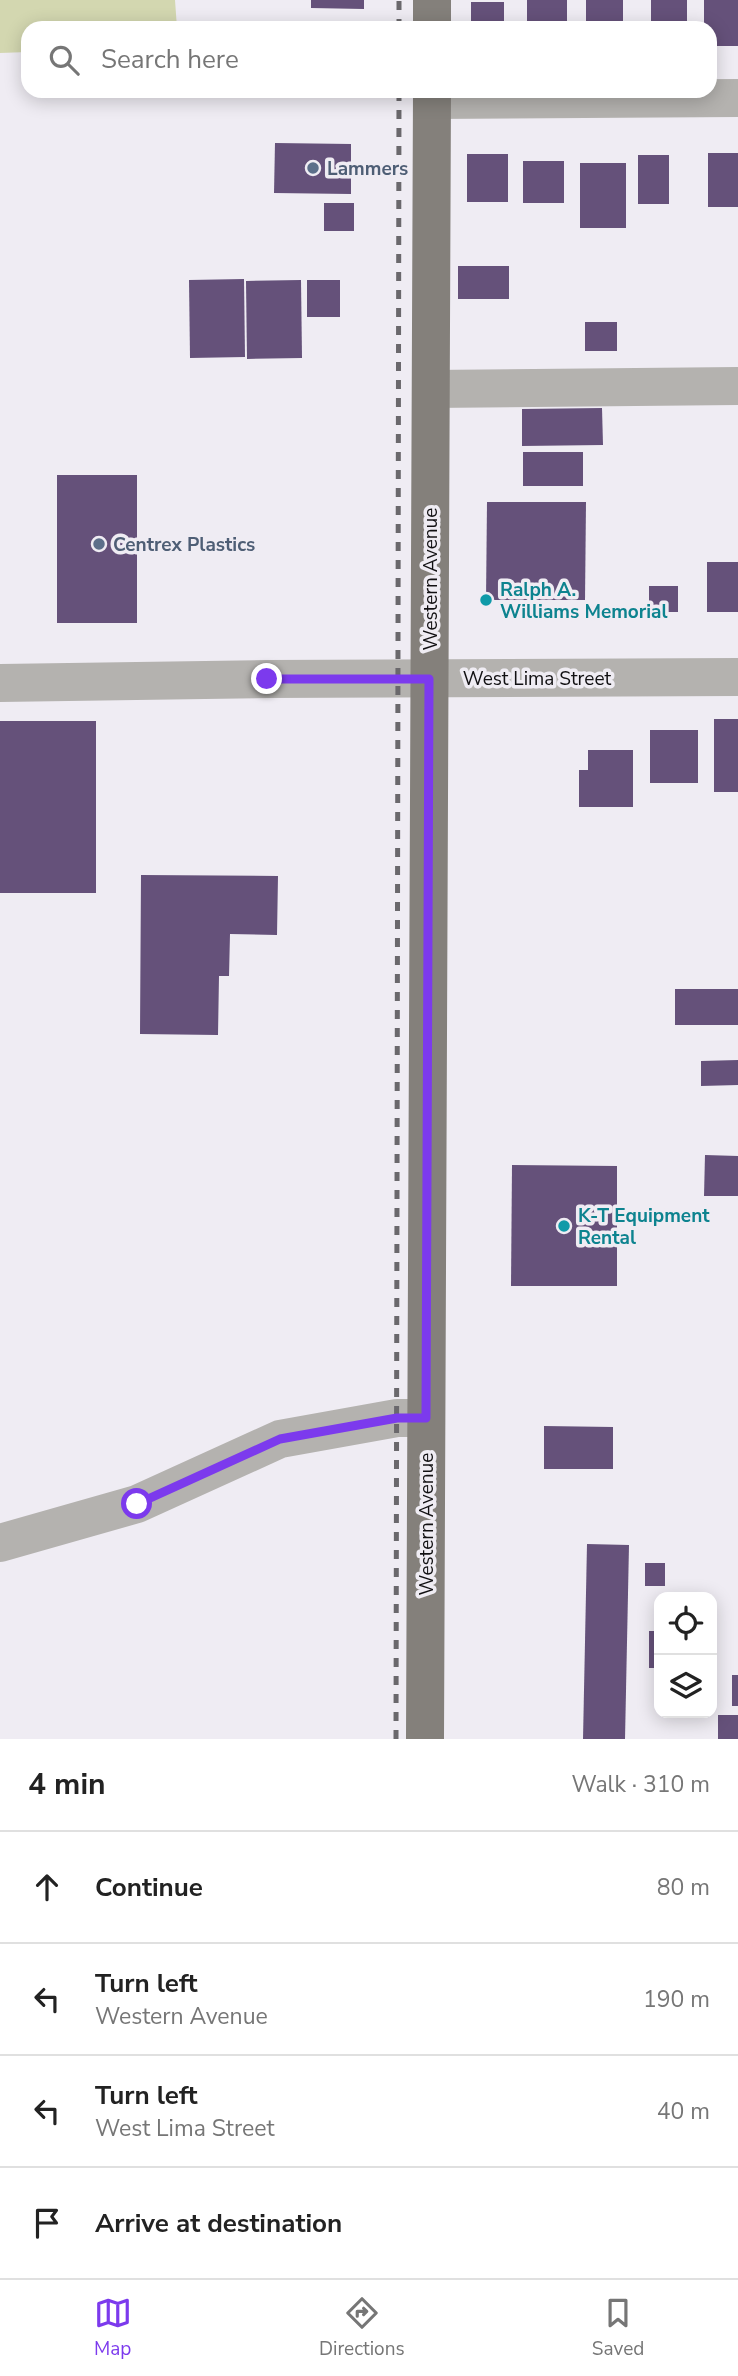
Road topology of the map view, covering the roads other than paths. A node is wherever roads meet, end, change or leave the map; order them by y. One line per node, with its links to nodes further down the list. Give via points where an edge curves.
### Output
1 (432, 0): 2 (main road)
2 (432, 21)
3 (717, 97): 4 (street)
4 (738, 97)
5 (432, 98): 7 (main road, Western Avenue)
6 (738, 386): 7 (street)
7 (431, 389): 9 (main road, Western Avenue)
8 (738, 677): 9 (street, West Lima Street)
9 (429, 679): 10 (street, West Lima Street); 11 (main road, Western Avenue)
10 (0, 683)
11 (426, 1418): 12 (street, via 397,1418 280,1439 137,1504); 13 (main road, Western Avenue)
12 (0, 1543)
13 (425, 1739)

